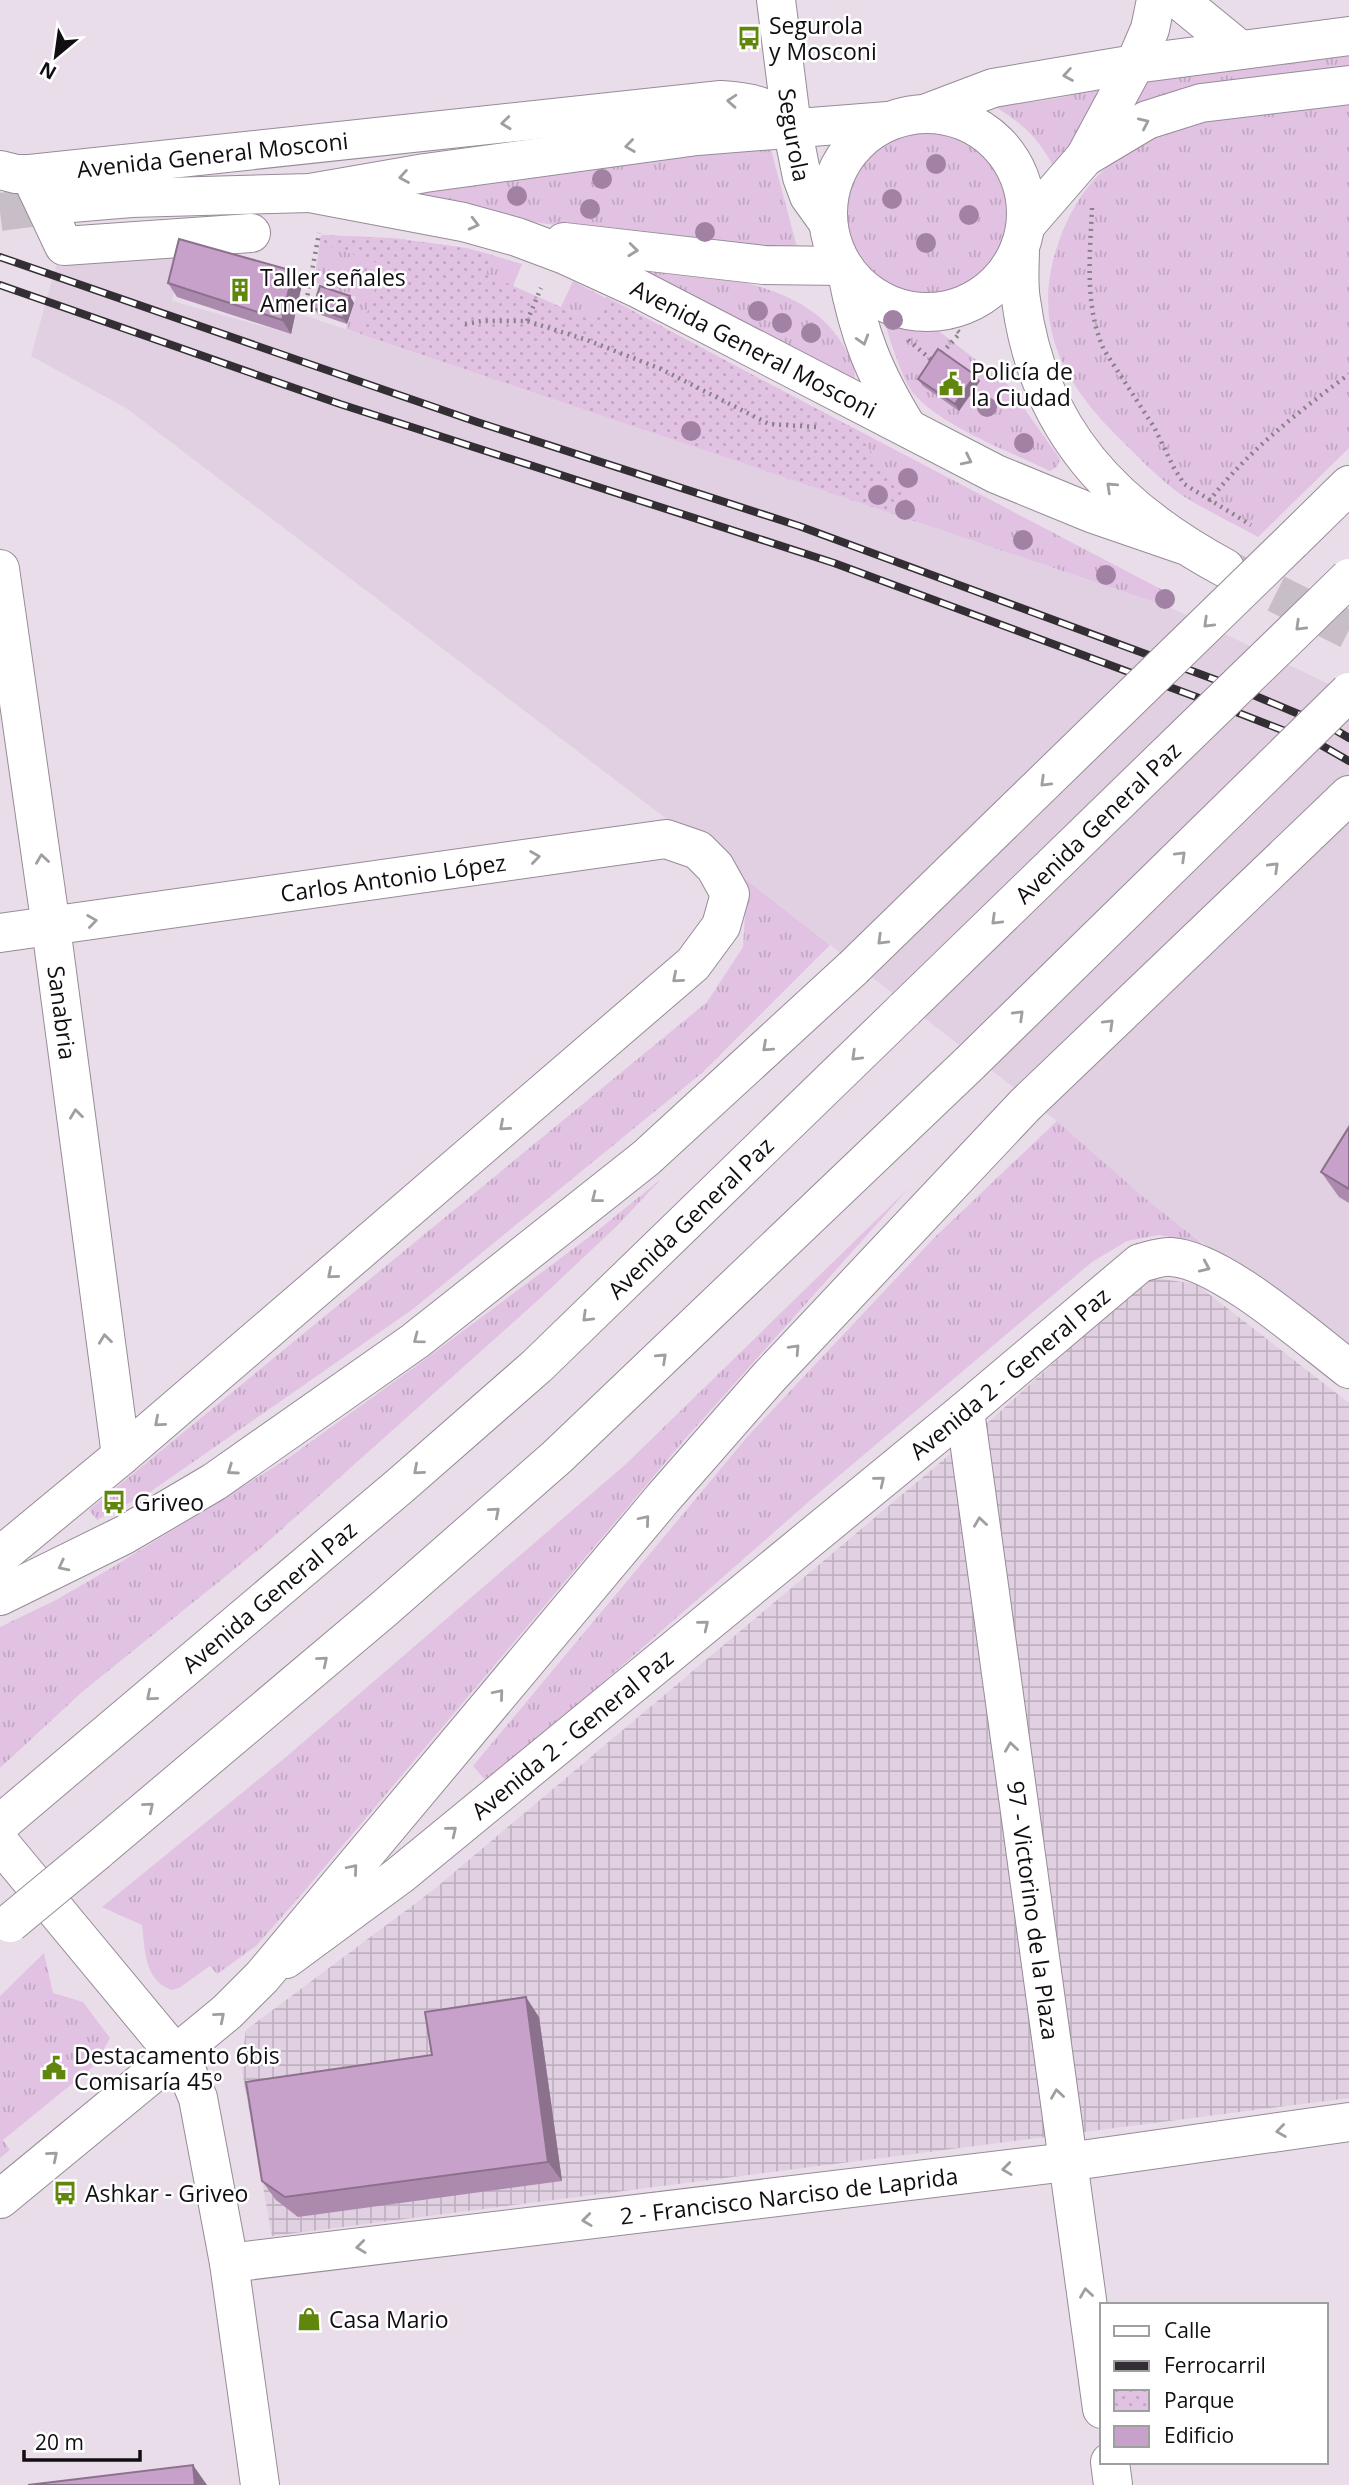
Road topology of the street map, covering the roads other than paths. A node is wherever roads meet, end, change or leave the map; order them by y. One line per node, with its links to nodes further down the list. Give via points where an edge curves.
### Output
1 (776, 0): 10 (main road, Segurola)
2 (1156, 0): 6 (main road)
3 (1179, 0): 5 (main road)
4 (1349, 36): 5 (main road)
5 (1240, 50): 6 (main road)
6 (1135, 64): 8 (main road, one-way to 8, via 993,88); 11 (main road)
7 (1349, 85): 11 (main road, one-way to 7, via 1147,120 1201,103)
8 (927, 113): 9 (main road); 17 (main road, via 965,121 1004,150 1025,194)
9 (888, 121): 10 (main road, Avenida General Mosconi); 15 (main road, via 848,151 835,173)
10 (792, 127): 12 (main road, Avenida General Mosconi, one-way to 12, via 759,104 721,100); 13 (main road, Avenida General Mosconi, one-way to 13, via 425,173); 15 (main road, Segurola, via 809,196)
11 (1085, 157): 17 (main road)
12 (15, 172): 16 (main road, via 64,246)
13 (310, 193): 14 (main road, Avenida General Mosconi); 18 (main road, Avenida General Mosconi, one-way to 18, via 444,217)
14 (71, 203)
15 (827, 221): 19 (main road, via 830,240)
16 (251, 233)
17 (1023, 236): 19 (main road, via 1011,267 997,284 959,308 915,312 889,305 866,292); 22 (main road, Avenida General Mosconi, one-way to 17, via 1106,483 1073,442 1048,397 1030,349 1020,298)
18 (517, 237): 19 (main road, one-way to 19, via 764,265); 20 (main road, Avenida General Mosconi, via 611,275)
19 (845, 269): 20 (main road, one-way to 20, via 867,354)
20 (907, 427): 22 (main road, Avenida General Mosconi, one-way to 22, via 996,474)
21 (1349, 485): 34 (main road, one-way to 34, bridge, via 853,968 646,1158 415,1341 214,1482 124,1535)
22 (1184, 545): 23 (main road, Avenida General Mosconi)
23 (1225, 568)
24 (0, 569): 28 (main road, Sanabria, one-way to 24)
25 (1349, 578): 35 (main road, Avenida General Paz, one-way to 35, bridge, via 537,1366)
26 (1349, 692): 37 (main road, one-way to 26, bridge, via 386,1608 558,1457)
27 (1349, 795): 38 (main road, one-way to 27, via 769,1377 1025,1105)
28 (51, 927): 29 (main road, Carlos Antonio López); 32 (main road, Sanabria, one-way to 28); 32 (main road, Carlos Antonio López, one-way to 32, via 666,839 698,850 715,867 730,894 722,926 693,964)
29 (0, 933)
30 (1349, 1369): 31 (main road, Avenida 2 - General Paz, one-way to 30, via 1140,1263 1171,1256 1227,1277)
31 (965, 1411): 38 (main road, Avenida 2 - General Paz, one-way to 31, via 410,1866); 41 (main road, 97 - Victorino de la Plaza, one-way to 31)
32 (121, 1456): 33 (main road)
33 (0, 1556)
34 (0, 1596)
35 (0, 1824)
36 (0, 1843): 39 (main road)
37 (5, 1927)
38 (262, 1978): 39 (main road, Avenida 2 - General Paz, one-way to 38)
39 (175, 2054): 42 (main road, Avenida 2 - General Paz, one-way to 39); 43 (main road, via 198,2098)
40 (1349, 2122): 41 (main road, 2 - Francisco Narciso de Laprida, one-way to 41)
41 (1067, 2162): 43 (main road, 2 - Francisco Narciso de Laprida, one-way to 43); 44 (main road, 97 - Victorino de la Plaza, one-way to 41)
42 (0, 2199)
43 (229, 2263): 46 (main road)
44 (1100, 2395)
45 (1110, 2464): 47 (main road)
46 (260, 2485)
47 (1113, 2485)

